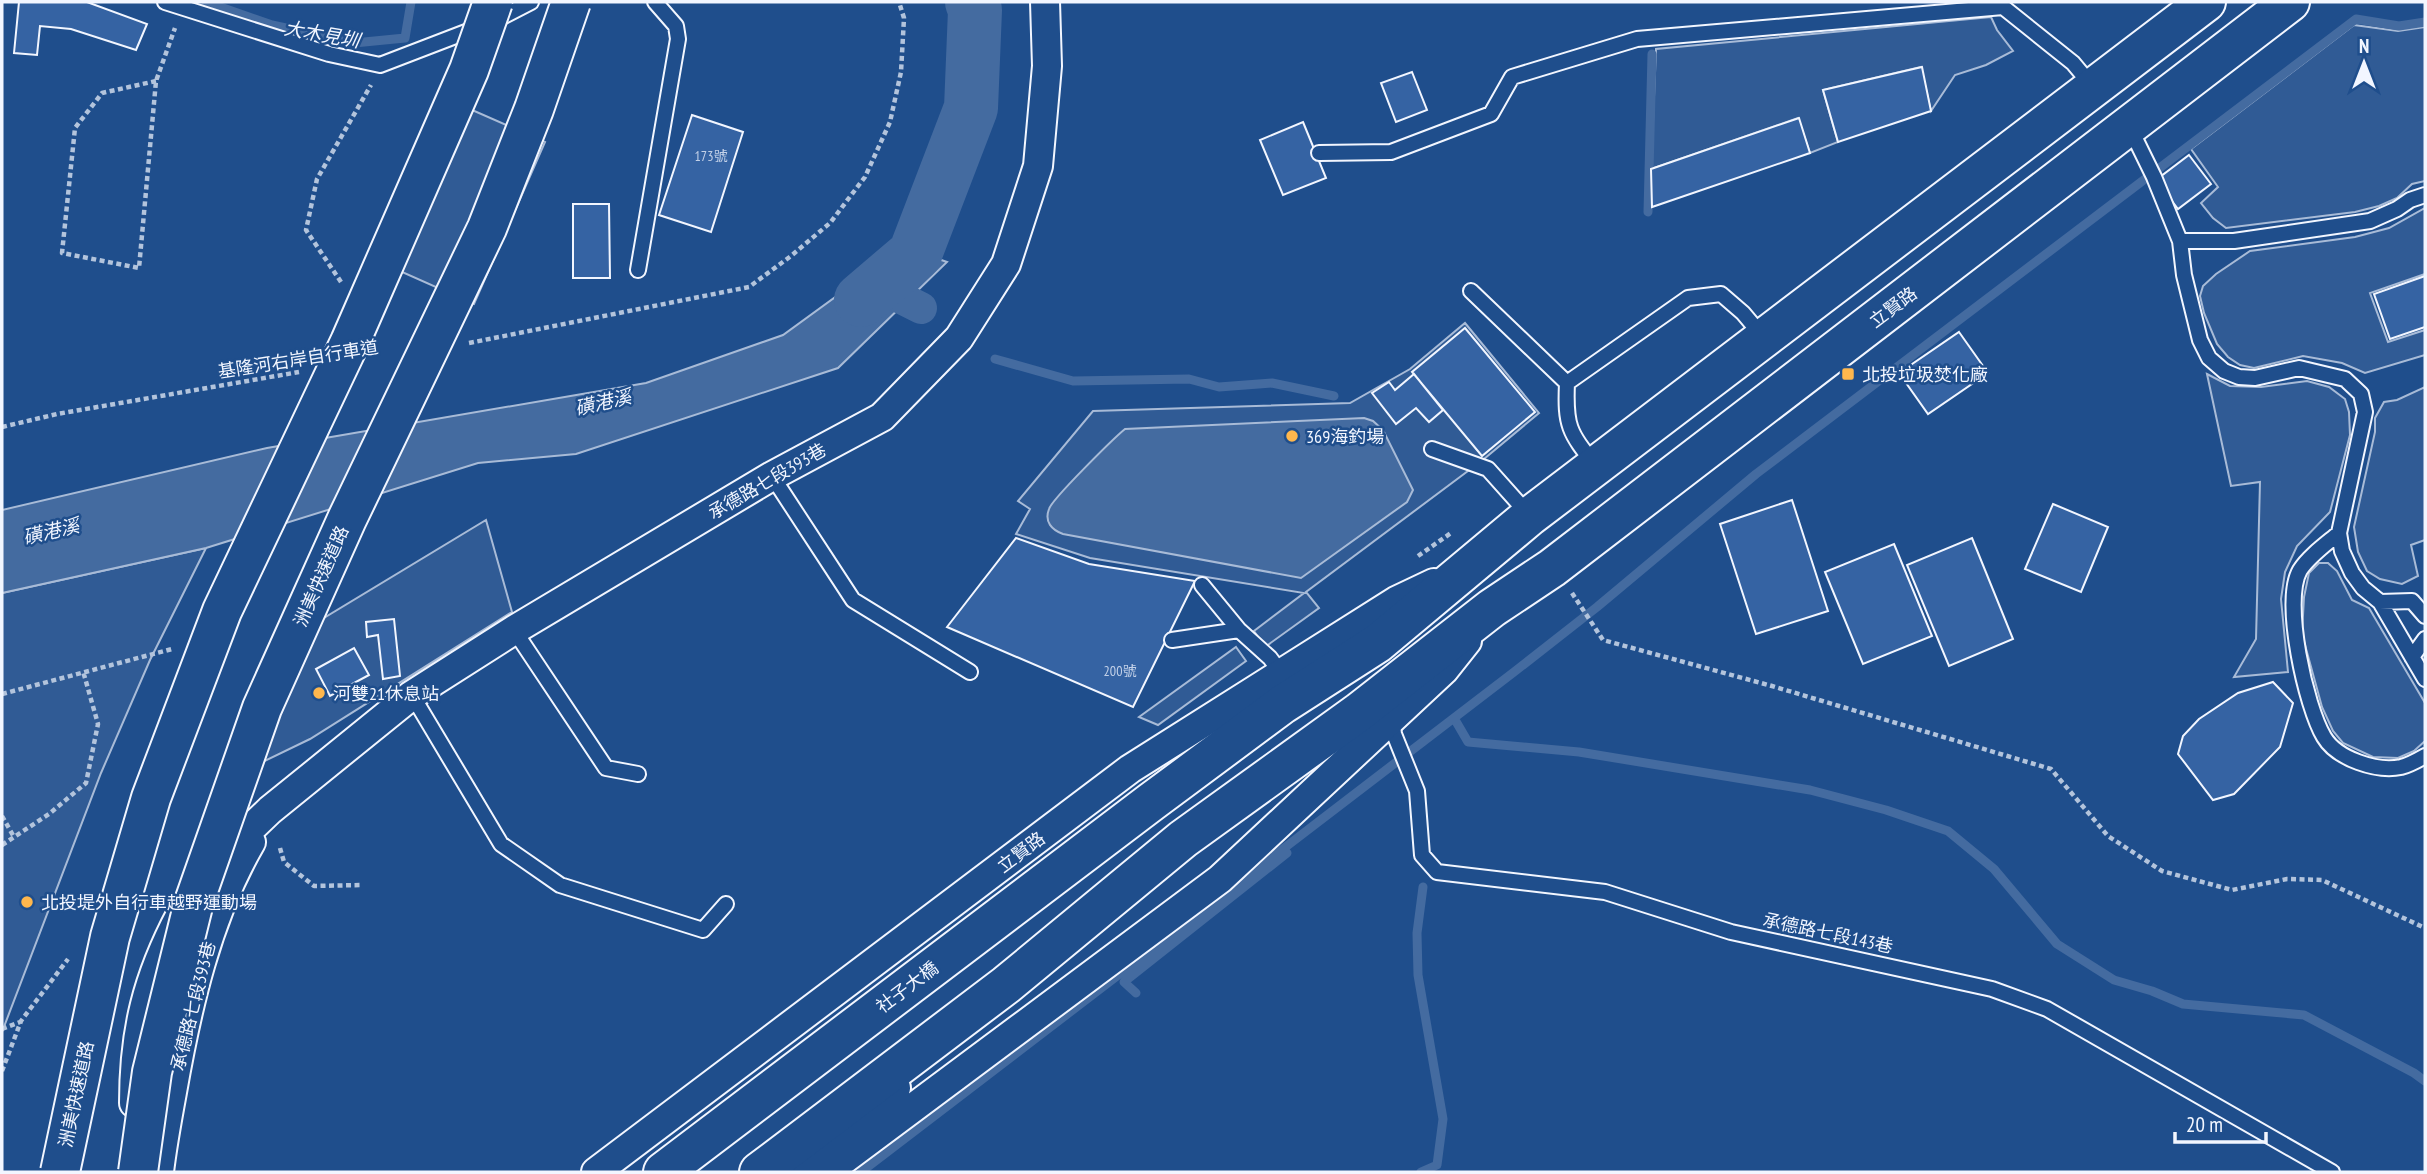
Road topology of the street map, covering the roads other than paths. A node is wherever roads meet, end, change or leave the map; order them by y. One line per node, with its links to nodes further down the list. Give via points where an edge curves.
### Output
1 (164, 2): 3 (lane, via 380,65)
2 (492, 2): 44 (main road, 洲美快速道路, bridge, via 469,70 350,342 222,611 151,798 110,937)
3 (531, 2)
4 (571, 2): 45 (main road, 洲美快速道路, bridge, via 487,229 262,708 194,902 152,1072)
5 (655, 2): 14 (lane, via 676,26 678,38)
6 (1045, 2): 21 (street, 承德路七段393巷, via 1047,66 1038,166 1006,264 959,338 882,417)
7 (2207, 2): 9 (main road, 立賢路)
8 (2290, 2): 10 (main road, 立賢路)
9 (2094, 88): 11 (lane, via 2073,63 2003,6 1637,38 1512,77 1491,114 1391,152); 16 (main road, 立賢路)
10 (2129, 126): 13 (lane); 18 (main road, 立賢路)
11 (1319, 153)
12 (2425, 195): 13 (lane, via 2370,221 2234,241)
13 (2180, 241): 23 (lane, via 2200,340 2209,358 2224,371 2255,378 2300,368 2345,379 2361,394 2365,412)
14 (638, 270)
15 (1471, 291): 17 (lane)
16 (1754, 347): 17 (lane, via 1743,313 1721,293 1688,298); 18 (main road); 20 (main road, 立賢路)
17 (1567, 383): 20 (lane, via 1566,414 1575,440)
18 (1775, 397): 26 (main road, 立賢路, via 1552,568)
19 (1432, 449): 22 (lane, via 1488,469)
20 (1596, 467): 22 (main road, 立賢路)
21 (772, 476): 28 (street, 承德路七段393巷); 33 (lane, via 853,600)
22 (1530, 516): 35 (main road, 立賢路, via 1378,643)
23 (2339, 533): 25 (lane, via 2352,573); 38 (lane, via 2300,571 2294,597 2294,638 2316,718 2325,738 2358,761 2400,767)
24 (1202, 585): 29 (lane)
25 (2380, 602): 27 (lane, via 2412,601); 32 (lane)
26 (1492, 608): 37 (street, 立賢路, via 1444,670); 43 (main road, 立賢路, via 1359,712 1183,839)
27 (2425, 616)
28 (513, 630): 36 (street, 承德路七段393巷); 39 (lane, via 606,768)
29 (1239, 630): 31 (lane); 35 (lane, via 1270,658)
30 (2425, 639): 32 (lane)
31 (1172, 640)
32 (2412, 657): 34 (lane)
33 (970, 672)
34 (2425, 679)
35 (1282, 689): 40 (main road, 立賢路); 47 (street, 立賢路, via 1130,769)
36 (412, 695): 41 (street, 承德路七段393巷); 42 (lane, via 501,844 560,885 703,930)
37 (1392, 719): 52 (street, 立賢路, via 1220,879); 53 (lane, 承德路七段143巷, via 1417,791 1422,855 1437,872 1605,892 1731,932 1992,989 2047,1009)
38 (2425, 756)
39 (638, 775)
40 (1142, 794): 48 (street); 49 (main road, 社子大橋)
41 (270, 810): 45 (street, 承德路七段393巷, via 226,852 190,897 162,950 145,999 134,1061); 46 (street, 承德路七段393巷, via 233,874 203,954 183,1030)
42 (726, 904)
43 (1006, 985): 50 (main road); 51 (street, via 841,1139)
44 (60, 1172)
45 (138, 1172)
46 (159, 1172)
47 (596, 1172)
48 (626, 1172)
49 (663, 1172)
50 (759, 1172)
51 (796, 1172)
52 (827, 1172)
53 (2332, 1172)

